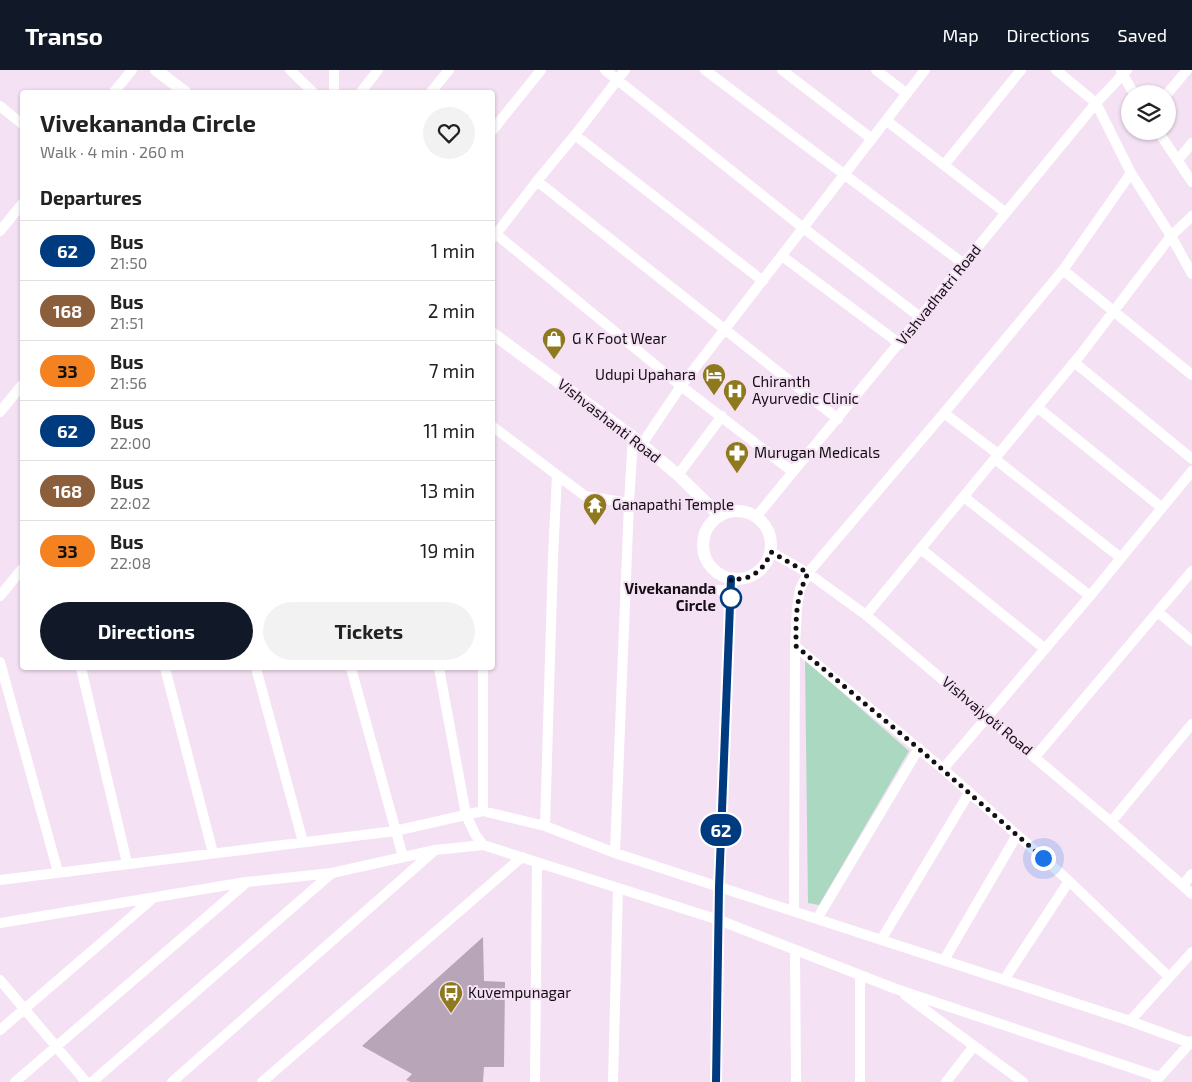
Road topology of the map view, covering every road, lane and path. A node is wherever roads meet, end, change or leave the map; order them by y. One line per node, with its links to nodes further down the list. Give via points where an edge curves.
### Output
1 (132, 70): 21 (street)
2 (156, 70): 22 (street)
3 (290, 70): 23 (street)
4 (334, 70): 24 (street)
5 (378, 70): 25 (street)
6 (449, 70): 26 (street)
7 (542, 70): 32 (street)
8 (605, 70): 18 (street)
9 (625, 70): 18 (street)
10 (705, 70): 40 (street)
11 (782, 70): 34 (street)
12 (876, 70): 27 (street)
13 (925, 70): 27 (street)
14 (1021, 70): 38 (street)
15 (1056, 70): 28 (street)
16 (1187, 70): 20 (street)
17 (1123, 72): 19 (street); 28 (street, Vishvadhatri Road)
18 (618, 79): 33 (street); 46 (street)
19 (1130, 85)
20 (1174, 85)
21 (116, 90)
22 (181, 90)
23 (311, 90)
24 (334, 90)
25 (363, 90)
26 (434, 90)
27 (907, 94): 30 (street)
28 (1096, 103): 39 (street); 44 (street, Vishvadhatri Road)
29 (0, 106): 31 (street)
30 (887, 121): 34 (street); 38 (street)
31 (20, 122)
32 (495, 127)
33 (575, 136): 41 (street); 55 (street)
34 (872, 139): 40 (street)
35 (1164, 140): 37 (street)
36 (1192, 143): 37 (street)
37 (1178, 160): 42 (street)
38 (944, 165): 44 (street)
39 (1131, 172): 49 (street); 53 (street)
40 (845, 175): 46 (street); 52 (street)
41 (536, 181): 48 (street); 58 (street)
42 (1192, 182)
43 (20, 207): 47 (street)
44 (1006, 213): 52 (street, Vishvadhatri Road)
45 (1192, 216): 49 (street)
46 (802, 227): 51 (street); 57 (street)
47 (0, 232)
48 (495, 236)
49 (1171, 236): 54 (street); 56 (street)
50 (495, 238): 63 (street)
51 (782, 256): 55 (street); 60 (street)
52 (964, 264): 57 (street, Vishvadhatri Road)
53 (1063, 270): 56 (street); 67 (street)
54 (1192, 274)
55 (763, 281): 58 (street)
56 (1114, 311): 61 (street); 62 (street)
57 (920, 317): 60 (street, Vishvadhatri Road)
58 (725, 329): 63 (street); 69 (street)
59 (495, 335): 71 (street, Vishvashanti Road)
60 (900, 344): 69 (street, Vishvadhatri Road)
61 (1074, 362): 65 (street); 73 (street)
62 (1192, 375)
63 (681, 386): 68 (street); 71 (street)
64 (20, 387): 66 (street)
65 (1038, 407): 72 (street); 80 (street)
66 (0, 412)
67 (944, 413): 72 (street); 88 (street)
68 (722, 416): 75 (street); 77 (street)
69 (838, 419): 75 (street, Vishvadhatri Road)
70 (495, 428): 76 (street)
71 (638, 440): 77 (street, Vishvashanti Road); 79 (street)
72 (997, 456): 78 (street); 85 (street)
73 (1192, 459)
74 (1192, 471): 80 (street)
75 (793, 472): 82 (street, Vishvadhatri Road)
76 (557, 475): 79 (street, via 585,496); 114 (street)
77 (678, 475): 81 (street, Vishvashanti Road)
78 (964, 497): 83 (street); 92 (street)
79 (629, 504): 90 (street)
80 (1162, 508): 85 (street)
81 (720, 516): 82 (street, via 742,511); 89 (street, via 705,533 704,555 709,566)
82 (756, 517): 84 (street, via 768,530)
83 (921, 549): 94 (street); 97 (street)
84 (771, 552): 88 (street, Vishvajyoti Road); 89 (street, via 760,571)
85 (1121, 558): 92 (street)
86 (20, 571): 91 (street)
87 (1192, 571): 93 (street)
88 (808, 573): 94 (street, Vishvajyoti Road); 96 (street, via 800,589)
89 (731, 584): 90 (street); 133 (street)
90 (625, 589): 121 (street)
91 (0, 596)
92 (1090, 596): 97 (street)
93 (1158, 612): 95 (street); 108 (street)
94 (866, 616): 105 (street, Vishvajyoti Road)
95 (1192, 641)
96 (796, 646): 107 (street); 137 (street)
97 (1044, 648): 105 (street)
98 (0, 662): 126 (street)
99 (81, 670): 125 (street)
100 (166, 670): 120 (street)
101 (257, 670): 117 (street)
102 (352, 670): 115 (street)
103 (440, 670): 112 (street)
104 (483, 670): 111 (street)
105 (987, 716): 108 (street, Vishvajyoti Road); 109 (street)
106 (1192, 724): 113 (street)
107 (918, 748): 109 (street); 138 (street)
108 (1035, 757): 113 (street, Vishvajyoti Road)
109 (943, 769): 110 (street)
110 (970, 793): 116 (street); 141 (street)
111 (483, 811): 112 (street); 114 (street)
112 (466, 815): 115 (street); 118 (street)
113 (1111, 822): 132 (street, Vishvajyoti Road)
114 (545, 826): 121 (street)
115 (395, 831): 117 (street); 122 (street)
116 (1018, 835): 130 (street); 144 (street)
117 (303, 842): 120 (street)
118 (483, 845): 119 (street); 123 (street)
119 (435, 850): 122 (street); 160 (street)
120 (213, 853): 125 (street)
121 (615, 853): 133 (street)
122 (403, 857): 127 (street)
123 (522, 857): 124 (street); 161 (street)
124 (538, 862): 134 (street); 162 (street)
125 (127, 863): 126 (street)
126 (58, 872): 129 (street)
127 (332, 873): 131 (street); 159 (street)
128 (1192, 874): 132 (street)
129 (0, 880)
130 (1069, 881): 146 (street); 148 (street)
131 (246, 882): 136 (street); 155 (street)
132 (1182, 885): 135 (street, Vishvajyoti Road)
133 (719, 887): 137 (street); 139 (street)
134 (618, 888): 139 (street); 163 (street)
135 (1192, 894)
136 (152, 899): 140 (street); 150 (street)
137 (794, 911): 138 (street)
138 (817, 919): 141 (street)
139 (719, 920): 142 (street); 164 (street)
140 (0, 923)
141 (881, 940): 144 (street)
142 (795, 950): 145 (street); 165 (street)
143 (1192, 952): 146 (street)
144 (944, 960): 148 (street)
145 (860, 975): 149 (street); 166 (street)
146 (1169, 977): 151 (street)
147 (0, 980): 150 (street)
148 (1004, 980): 151 (street)
149 (896, 989): 154 (street); 156 (street)
150 (24, 1009): 152 (street); 155 (street)
151 (1130, 1021): 153 (street)
152 (0, 1030)
153 (1191, 1042): 156 (street)
154 (974, 1046): 167 (street); 168 (street)
155 (56, 1047): 157 (street); 158 (street)
156 (1157, 1080)
157 (15, 1082)
158 (86, 1082)
159 (92, 1082)
160 (172, 1082)
161 (262, 1082)
162 (535, 1082)
163 (613, 1082)
164 (716, 1082)
165 (796, 1082)
166 (860, 1082)
167 (946, 1082)
168 (1023, 1082)

